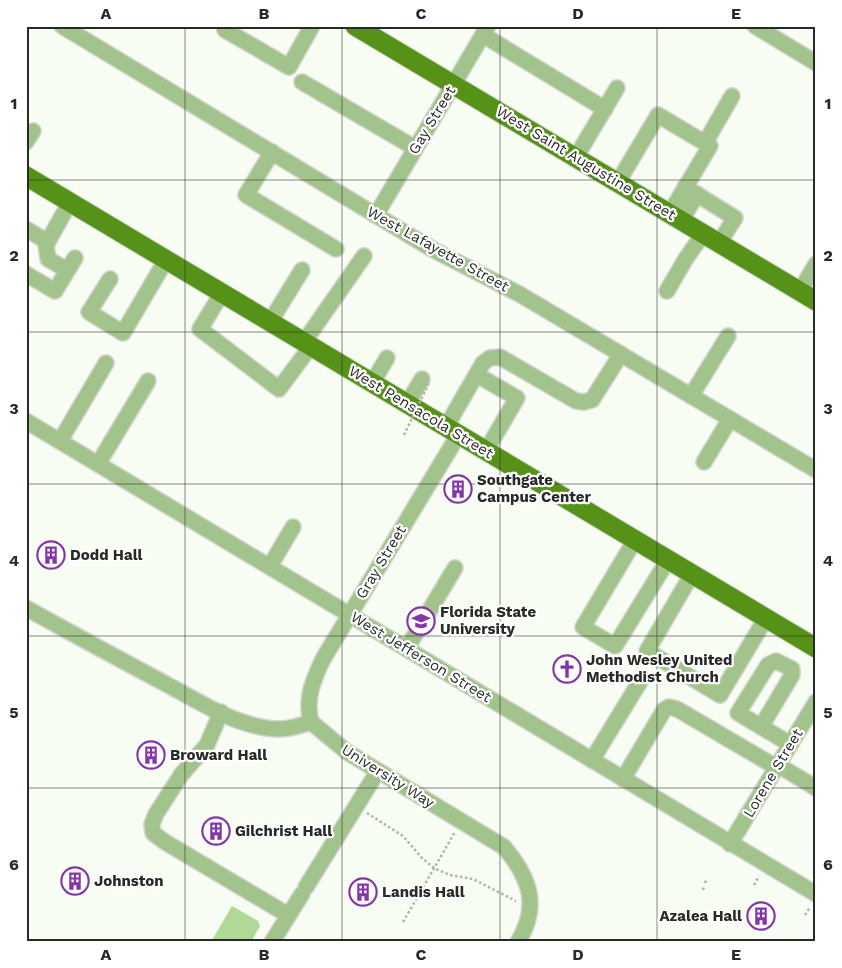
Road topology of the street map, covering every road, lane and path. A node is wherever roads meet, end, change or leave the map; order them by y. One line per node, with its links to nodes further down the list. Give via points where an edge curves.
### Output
1 (312, 26): 5 (street, via 289,67)
2 (355, 26): 9 (main road, West Saint Augustine Street)
3 (755, 26): 7 (street)
4 (71, 28): 15 (street, West Lafayette Street)
5 (225, 30)
6 (485, 31): 9 (street, Gay Street); 12 (street)
7 (816, 63)
8 (302, 82): 14 (street)
9 (454, 84): 14 (street, Gay Street); 16 (main road, West Saint Augustine Street)
10 (617, 88): 12 (street)
11 (732, 96): 13 (street)
12 (604, 109): 16 (street)
13 (704, 143): 18 (street, via 658,115); 19 (street, via 710,146)
14 (416, 148): 21 (street, Gay Street)
15 (272, 152): 21 (street, West Lafayette Street); 26 (street, via 246,195)
16 (576, 157): 18 (main road, West Saint Augustine Street)
17 (26, 176): 20 (main road, West Pensacola Street)
18 (618, 182): 22 (main road, West Saint Augustine Street)
19 (691, 191): 22 (street); 24 (street, via 735,218)
20 (70, 202): 25 (street); 28 (main road, West Pensacola Street)
21 (376, 214): 40 (street, West Lafayette Street, via 432,248 522,294)
22 (676, 217): 24 (main road, West Saint Augustine Street)
23 (26, 230): 25 (street)
24 (711, 238): 33 (street, via 685,260); 34 (main road, West Saint Augustine Street)
25 (48, 242): 31 (street, via 48,259 71,264 55,291)
26 (336, 249)
27 (364, 256): 39 (street)
28 (166, 260): 32 (street, via 123,333 89,312); 35 (main road, West Pensacola Street)
29 (816, 264): 34 (street)
30 (302, 270): 37 (street)
31 (26, 274)
32 (110, 279)
33 (668, 291)
34 (800, 291): 36 (main road, West Saint Augustine Street)
35 (222, 293): 37 (main road, West Pensacola Street); 39 (street, via 200,329 279,389)
36 (816, 301)
37 (270, 322): 39 (main road, West Pensacola Street)
38 (728, 336): 47 (street)
39 (307, 344): 44 (main road, West Pensacola Street)
40 (621, 354): 43 (street, Gray Street, via 592,400 584,402 576,401 500,357 490,358); 47 (street, West Lafayette Street)
41 (387, 358): 44 (street, via 377,375)
42 (106, 362): 53 (street)
43 (477, 375): 51 (street, Gray Street); 54 (street, via 517,398)
44 (368, 380): 48 (main road, West Pensacola Street)
45 (148, 381): 56 (street)
46 (425, 382): 48 (street); 52 (path, bridge)
47 (691, 396): 49 (street, West Lafayette Street)
48 (408, 404): 51 (main road, West Pensacola Street)
49 (730, 419): 55 (street); 57 (street, West Lafayette Street)
50 (26, 421): 53 (street, West Jefferson Street)
51 (452, 430): 54 (main road, West Pensacola Street); 65 (street, Gray Street)
52 (404, 435)
53 (60, 441): 56 (street, West Jefferson Street)
54 (486, 451): 59 (main road, West Pensacola Street)
55 (704, 462)
56 (98, 464): 61 (street, West Jefferson Street)
57 (816, 470)
58 (293, 527): 61 (street)
59 (635, 540): 60 (main road, West Pensacola Street); 60 (street, via 583,627 615,646)
60 (668, 560): 63 (main road, West Pensacola Street)
61 (270, 566): 65 (street, West Jefferson Street)
62 (456, 568): 67 (street)
63 (692, 574): 66 (main road, West Pensacola Street); 66 (street, via 647,651 720,695)
64 (26, 608): 71 (street)
65 (350, 614): 67 (street, West Jefferson Street); 72 (street, Gray Street, via 312,684 308,711)
66 (766, 618): 68 (main road, West Pensacola Street)
67 (407, 648): 75 (street, West Jefferson Street)
68 (816, 648)
69 (641, 680): 75 (street)
70 (814, 710): 74 (street, Lorene Street)
71 (221, 712): 72 (street, via 267,728 288,729); 89 (street, via 207,745 181,775 156,814 153,833)
72 (311, 722): 77 (street, University Way, via 347,752)
73 (761, 727): 74 (street)
74 (790, 744): 76 (street, Lorene Street)
75 (592, 760): 78 (street, West Jefferson Street)
76 (777, 766): 78 (street, via 669,707 664,710); 79 (street); 82 (street, Lorene Street)
77 (378, 771): 89 (street); 91 (street, University Way, via 504,848 528,884 530,913)
78 (623, 779): 82 (street, West Jefferson Street)
79 (816, 788)
80 (363, 811): 83 (path, via 403,836)
81 (456, 832): 83 (path)
82 (730, 844): 86 (street, West Jefferson Street)
83 (434, 868): 87 (path, via 480,881); 90 (path)
84 (760, 875): 85 (path)
85 (754, 885)
86 (813, 900): 88 (path)
87 (522, 904)
88 (805, 915)
89 (288, 916): 92 (street)
90 (403, 922)
91 (521, 936)
92 (272, 942)

